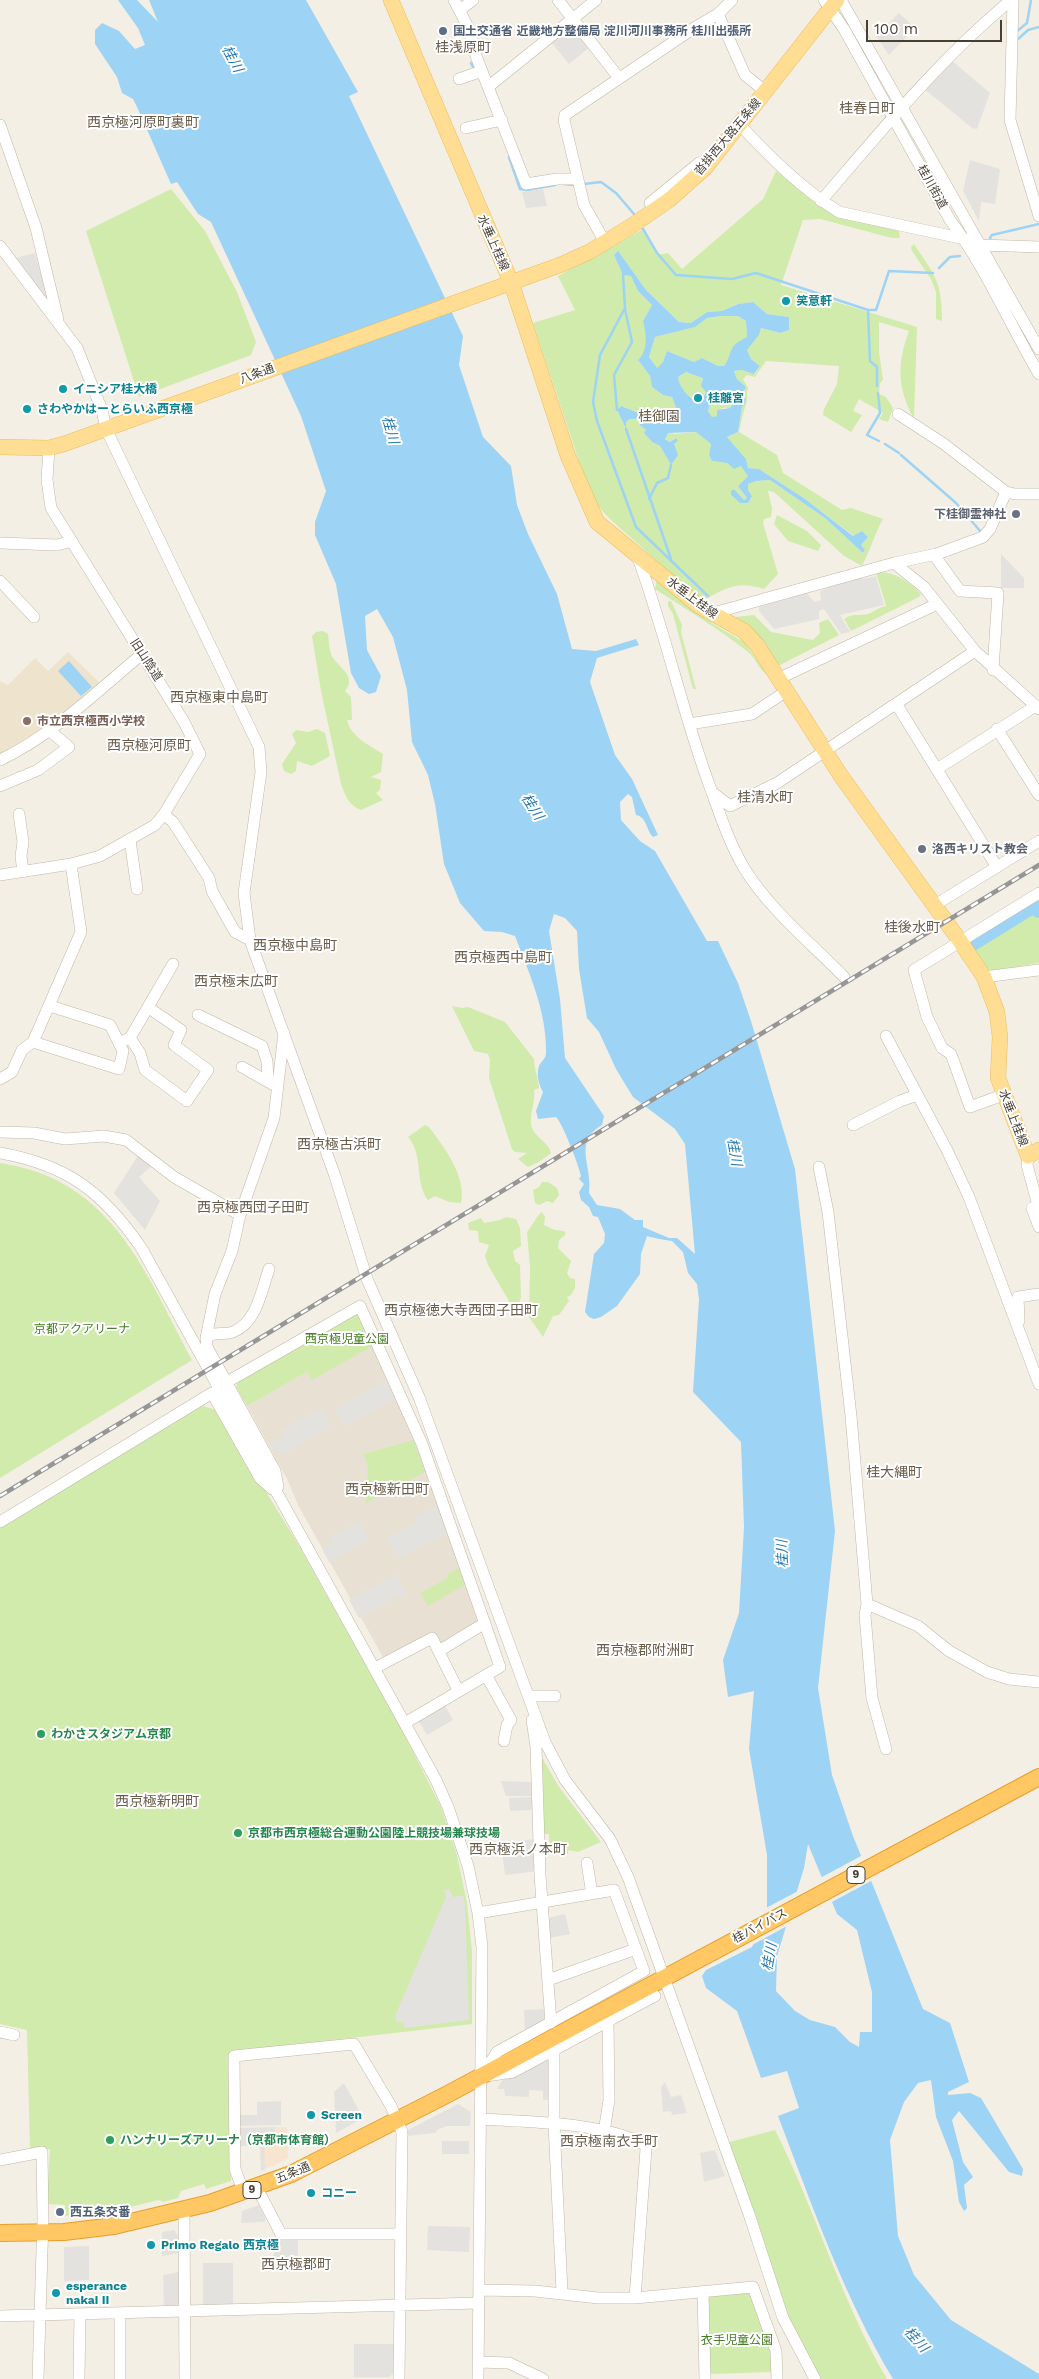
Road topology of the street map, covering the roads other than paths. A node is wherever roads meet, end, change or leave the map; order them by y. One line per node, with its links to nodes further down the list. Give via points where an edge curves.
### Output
1 (391, 0): 33 (main road, 水垂上桂線)
2 (454, 0): 10 (street)
3 (474, 0): 10 (street)
4 (558, 0): 11 (street)
5 (596, 0): 11 (street)
6 (732, 0): 9 (street)
7 (1012, 0): 17 (street, via 987,20); 27 (street, via 1010,120)
8 (833, 2): 16 (main road, 沓掛西大路五条線); 17 (street, 桂川街道); 18 (street, 桂川街道, via 844,29)
9 (720, 8): 13 (street); 16 (street, via 745,75)
10 (460, 10): 12 (street)
11 (574, 18): 13 (street); 15 (street)
12 (482, 71): 14 (street); 15 (street)
13 (619, 78): 24 (street, via 565,115)
14 (459, 79)
15 (488, 87): 19 (street)
16 (766, 92): 21 (main road, 沓掛西大路五条線)
17 (902, 107): 18 (street); 31 (street, 桂川街道)
18 (893, 118): 25 (street); 28 (street, 桂川街道, via 950,220)
19 (502, 120): 22 (street); 24 (street, via 526,184)
20 (0, 125): 34 (street, via 36,228)
21 (740, 125): 23 (main road, 沓掛西大路五条線); 25 (street, via 786,173)
22 (466, 128)
23 (705, 168): 26 (street, via 699,163); 29 (main road, 沓掛西大路五条線, via 669,200)
24 (577, 179): 29 (street, via 584,205)
25 (821, 201): 28 (street, via 839,212)
26 (650, 202)
27 (1039, 216)
28 (965, 239): 31 (street); 36 (street, 桂川街道)
29 (605, 242): 33 (main road, 沓掛西大路五条線, via 560,265)
30 (0, 246): 34 (street)
31 (981, 246): 32 (street); 35 (street, 桂川街道)
32 (1039, 246)
33 (506, 283): 38 (main road, 八条通); 45 (main road, 水垂上桂線, via 568,456 597,522)
34 (59, 324): 38 (street, via 77,348)
35 (1039, 349)
36 (1039, 374)
37 (898, 414): 41 (street, via 944,444)
38 (110, 428): 40 (main road, 八条通); 78 (street, via 258,747 262,772 244,893)
39 (0, 447): 40 (main road, 八条通)
40 (48, 448): 43 (street, 旧山陰道, via 48,495)
41 (1006, 492): 42 (street); 46 (street, via 990,529 983,537)
42 (1039, 494)
43 (72, 541): 44 (street, via 57,545); 53 (street, 旧山陰道)
44 (0, 543)
45 (636, 554): 50 (main road, 水垂上桂線); 58 (street)
46 (934, 555): 47 (street); 54 (street, via 960,591 998,593)
47 (894, 563): 49 (street, via 924,587); 50 (street)
48 (0, 582): 51 (street)
49 (937, 604): 52 (street); 55 (street)
50 (710, 614): 55 (main road, 水垂上桂線, via 744,631)
51 (34, 617)
52 (975, 652): 54 (street); 56 (street)
53 (141, 655): 60 (street); 68 (street, 旧山陰道, via 184,722 200,754)
54 (993, 670): 57 (street)
55 (784, 684): 58 (street, via 752,714); 61 (main road, 水垂上桂線)
56 (897, 705): 61 (street); 63 (street)
57 (1036, 708): 59 (street)
58 (689, 724): 65 (street)
59 (998, 729): 63 (street); 66 (street)
60 (50, 731): 62 (street); 64 (street, via 69,747 38,770)
61 (824, 752): 65 (street, via 777,783 730,806); 77 (main road, 水垂上桂線)
62 (0, 760)
63 (937, 769): 72 (street)
64 (0, 786)
65 (712, 792): 82 (street, via 731,844 745,870 778,912)
66 (1039, 795)
67 (19, 814): 73 (street)
68 (164, 814): 69 (street, 旧山陰道, via 155,825); 78 (street, via 173,822 209,878 212,891 235,932)
69 (130, 840): 71 (street, 旧山陰道, via 100,856); 75 (street)
70 (1039, 841): 72 (street)
71 (71, 864): 73 (street, 旧山陰道); 84 (street, via 82,932)
72 (997, 867): 77 (street)
73 (23, 872): 74 (street, 旧山陰道)
74 (0, 875)
75 (137, 889)
76 (1039, 893): 79 (street)
77 (935, 905): 79 (main road, 水垂上桂線)
78 (250, 940): 87 (street)
79 (960, 942): 83 (main road, 水垂上桂線); 95 (street, via 914,970 925,1008 942,1048 951,1054 970,1107)
80 (173, 964): 85 (street)
81 (1039, 970): 83 (street)
82 (844, 977)
83 (984, 977): 95 (main road, 水垂上桂線, via 999,1025 998,1078)
84 (50, 1006): 90 (street); 91 (street, via 110,1025)
85 (149, 1008): 89 (street); 89 (street, via 181,1030 174,1045 208,1070 186,1102 145,1070)
86 (198, 1015): 94 (street, via 262,1046)
87 (284, 1032): 94 (street); 119 (street, via 336,1176 367,1279 419,1397)
88 (886, 1036): 96 (street)
89 (130, 1038): 91 (street)
90 (33, 1042): 91 (street, via 119,1069 123,1051); 93 (street, via 22,1050 12,1072)
91 (119, 1044)
92 (242, 1068): 94 (street)
93 (0, 1079)
94 (272, 1084): 102 (street, via 274,1118)
95 (1003, 1094): 100 (main road, 水垂上桂線)
96 (917, 1095): 97 (street); 106 (street, via 969,1197)
97 (853, 1125)
98 (0, 1132): 102 (street, via 65,1138 104,1136 126,1140 174,1177)
99 (0, 1153): 110 (street, via 24,1157 58,1169 86,1186 123,1220)
100 (1033, 1153): 103 (street, via 1027,1165 1038,1205 1032,1208)
101 (819, 1167): 112 (street, via 828,1212 851,1416)
102 (240, 1216): 107 (street, via 232,1251 215,1294)
103 (1039, 1227)
104 (268, 1269): 107 (street, via 251,1320 231,1333 214,1332)
105 (1039, 1294): 106 (street, via 1018,1297)
106 (1018, 1327): 109 (street)
107 (206, 1338): 108 (street, via 207,1347)
108 (227, 1382): 110 (street, via 275,1471); 113 (street, via 360,1306 422,1444)
109 (1039, 1384)
110 (279, 1495): 111 (street, via 260,1478 212,1393); 115 (street)
111 (0, 1522)
112 (867, 1604): 117 (street, via 918,1626 949,1651 987,1672 1010,1680); 123 (street, via 865,1615 872,1698)
113 (485, 1624): 114 (street); 116 (street, via 500,1667)
114 (439, 1651): 115 (street, via 432,1638); 118 (street)
115 (375, 1668): 121 (street)
116 (486, 1675): 118 (street); 122 (street, via 511,1720)
117 (1039, 1682)
118 (458, 1690): 121 (street)
119 (528, 1696): 120 (street); 127 (street, via 536,1747); 130 (street, via 545,1742 565,1780 620,1857)
120 (555, 1696)
121 (405, 1723): 128 (street, via 448,1807 468,1866)
122 (504, 1741)
123 (886, 1749)
124 (1039, 1777): 130 (highway, 桂バイパス / 9)
125 (587, 1863): 126 (street)
126 (592, 1894): 127 (street); 129 (street, via 614,1890)
127 (543, 1902): 128 (street); 131 (street)
128 (478, 1912): 138 (street, via 483,1979)
129 (636, 1949): 131 (street); 134 (street, via 643,1974)
130 (669, 1976): 138 (highway, 桂バイパス / 9); 170 (street, via 783,2318)
131 (548, 1980): 134 (street)
132 (655, 1996): 133 (street)
133 (608, 2021): 137 (street); 142 (street, via 608,2100)
134 (551, 2023): 138 (street, via 497,2052)
135 (0, 2032): 136 (street)
136 (14, 2035)
137 (554, 2050): 138 (street, via 514,2072); 141 (street)
138 (482, 2076): 139 (street); 140 (highway, 五条通 / 9)
139 (481, 2119): 141 (street); 149 (street)
140 (398, 2120): 144 (highway, 五条通 / 9, via 312,2164); 144 (street, via 354,2044 234,2056 235,2169); 148 (street, via 403,2142)
141 (554, 2124): 142 (street); 151 (street)
142 (604, 2132): 152 (street, via 640,2142 646,2147)
143 (0, 2160): 146 (street, via 42,2152)
144 (250, 2190): 145 (highway, 五条通 / 9); 148 (street, via 281,2234)
145 (184, 2210): 146 (highway, 五条通 / 9, via 114,2226); 155 (street)
146 (42, 2226): 147 (highway, 五条通 / 9); 158 (street)
147 (0, 2233)
148 (402, 2234): 153 (street)
149 (479, 2290): 151 (street); 154 (street)
150 (703, 2291): 152 (street); 168 (street); 169 (street, via 753,2287 776,2351)
151 (562, 2292): 152 (street, via 598,2298)
152 (635, 2298)
153 (400, 2303): 154 (street); 155 (street); 165 (street)
154 (479, 2303): 160 (street)
155 (184, 2311): 156 (street); 164 (street)
156 (120, 2313): 157 (street); 163 (street)
157 (80, 2314): 158 (street); 162 (street)
158 (40, 2315): 159 (street); 161 (street)
159 (0, 2316)
160 (478, 2362): 166 (street); 167 (street, via 509,2363)
161 (38, 2379)
162 (79, 2379)
163 (120, 2379)
164 (184, 2379)
165 (399, 2379)
166 (478, 2379)
167 (543, 2379)
168 (705, 2379)
169 (777, 2379)
170 (815, 2379)

